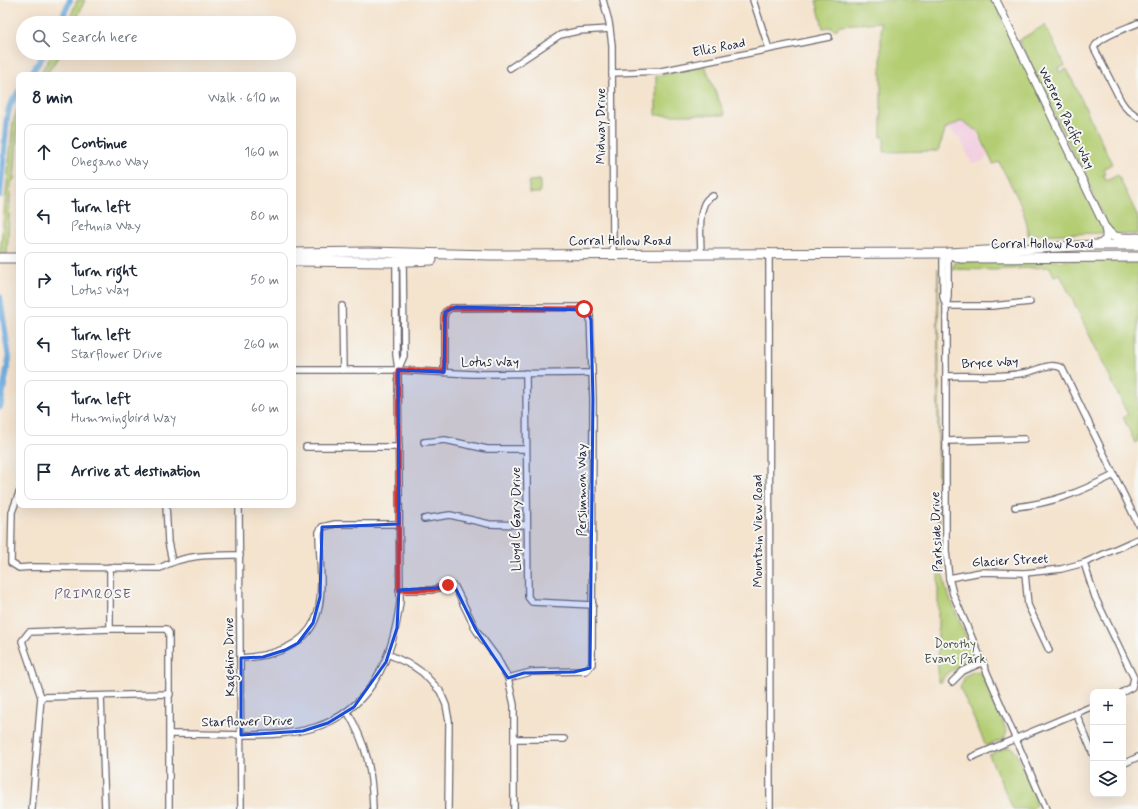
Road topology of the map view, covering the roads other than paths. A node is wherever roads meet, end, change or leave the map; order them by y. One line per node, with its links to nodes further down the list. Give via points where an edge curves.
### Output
1 (603, 0): 5 (street, Midway Drive)
2 (754, 0): 7 (street)
3 (996, 0): 12 (street, Western Pacific Way)
4 (1138, 23): 10 (street, via 1095,44 1094,52 1121,101)
5 (610, 29): 8 (street, via 560,35); 9 (street, Midway Drive)
6 (829, 37): 7 (street, Ellis Road)
7 (769, 49): 9 (street, Ellis Road, via 661,71)
8 (510, 68)
9 (612, 73): 21 (street, Midway Drive)
10 (1138, 117)
11 (713, 196): 19 (street, via 707,198 702,207)
12 (1106, 229): 13 (main road, via 1116,238); 14 (street, via 1106,239)
13 (1138, 238)
14 (1099, 245): 15 (main road, Corral Hollow Road); 16 (main road, Corral Hollow Road)
15 (1138, 245)
16 (1078, 246): 20 (main road, Corral Hollow Road); 22 (main road)
17 (296, 252): 26 (main road, via 369,252)
18 (769, 252): 19 (main road, Corral Hollow Road); 20 (main road, Corral Hollow Road); 92 (street, Mountain View Road)
19 (701, 253): 21 (main road, Corral Hollow Road)
20 (946, 253): 22 (main road, Corral Hollow Road, via 961,258); 30 (street, Parkside Drive)
21 (613, 254): 26 (main road, Corral Hollow Road, via 491,255 469,259)
22 (1078, 257): 23 (main road, Corral Hollow Road)
23 (1138, 257)
24 (0, 258): 25 (main road)
25 (16, 258)
26 (400, 258): 27 (main road); 33 (street, via 396,355); 33 (street, Starflower Drive, via 404,356)
27 (296, 261)
28 (1030, 302): 30 (street, via 992,306)
29 (342, 306): 32 (street)
30 (946, 306): 37 (street, Parkside Drive)
31 (296, 370): 32 (street, Lotus Way)
32 (343, 370): 33 (street, Lotus Way)
33 (398, 370): 34 (street, Lotus Way); 42 (street, Starflower Drive)
34 (444, 372): 35 (street, Lotus Way); 36 (street, Persimmon Way, via 444,318 447,310 456,307 579,308 589,313 591,320)
35 (526, 373): 36 (street, Lotus Way); 43 (street, Lloyd C Gary Drive)
36 (592, 373): 61 (street, Persimmon Way)
37 (946, 376): 39 (street, Parkside Drive); 44 (street, Bryce Way, via 1009,375 1051,365 1058,366 1064,372)
38 (1024, 439): 39 (street)
39 (946, 441): 59 (street, Parkside Drive, via 946,551)
40 (424, 442): 43 (street, via 445,440 487,449)
41 (306, 447): 42 (street)
42 (399, 447): 50 (street, Starflower Drive)
43 (526, 449): 52 (street, Lloyd C Gary Drive)
44 (1114, 475): 46 (street, via 1068,497); 51 (street)
45 (16, 502): 57 (street, via 12,512 11,563 19,568)
46 (1015, 507)
47 (166, 508): 55 (street)
48 (239, 508): 54 (street, Kagehiro Drive)
49 (424, 519): 52 (street, via 450,515 489,524)
50 (399, 524): 60 (street, Starflower Drive); 65 (street, via 335,524 322,527 319,532 320,597 313,623 298,643 285,650 263,657)
51 (1138, 524)
52 (527, 525): 61 (street, Lloyd C Gary Drive, via 529,600 542,604)
53 (1138, 539): 56 (street, Glacier Street)
54 (240, 555): 55 (street, via 200,555); 65 (street, Kagehiro Drive)
55 (172, 560): 57 (street, via 160,568)
56 (1084, 563): 58 (street, Glacier Street); 69 (street, via 1095,597 1132,673 1134,682 1132,687)
57 (110, 567): 62 (street)
58 (1025, 573): 59 (street, Glacier Street, via 981,572); 63 (street, via 1028,605)
59 (949, 578): 66 (street, Parkside Drive, via 953,594)
60 (399, 590): 64 (street, Starflower Drive, via 397,628); 67 (street, via 432,590 448,585 455,587 476,630)
61 (593, 605): 67 (street, Persimmon Way, via 593,649 590,668 580,672 524,673)
62 (110, 629): 70 (street, via 166,629 169,633); 72 (street, via 29,632 22,641)
63 (1049, 650)
64 (388, 654): 74 (street, Starflower Drive, via 386,662 362,699); 90 (street, via 423,673 440,691 446,705 449,721)
65 (241, 658): 77 (street, Kagehiro Drive)
66 (983, 662): 68 (street, via 963,671); 80 (street, Parkside Drive)
67 (508, 678): 78 (street, via 514,705)
68 (952, 682)
69 (1126, 690)
70 (170, 694): 71 (street); 76 (street)
71 (101, 696): 72 (street); 86 (street)
72 (41, 697): 85 (street)
73 (1090, 707): 75 (street)
74 (347, 711): 77 (street, Starflower Drive, via 328,723 303,731 278,735); 89 (street, via 359,731 368,755)
75 (1076, 713): 80 (street); 81 (street)
76 (170, 734): 77 (street, Starflower Drive); 87 (street)
77 (241, 734): 88 (street, Kagehiro Drive)
78 (514, 739): 79 (street); 91 (street)
79 (564, 739)
80 (1015, 739): 83 (street); 93 (street, Parkside Drive)
81 (1090, 747)
82 (1138, 757): 84 (street)
83 (972, 758)
84 (1126, 763)
85 (32, 809)
86 (105, 809)
87 (169, 809)
88 (240, 809)
89 (374, 809)
90 (448, 809)
91 (514, 809)
92 (770, 809)
93 (1045, 809)

